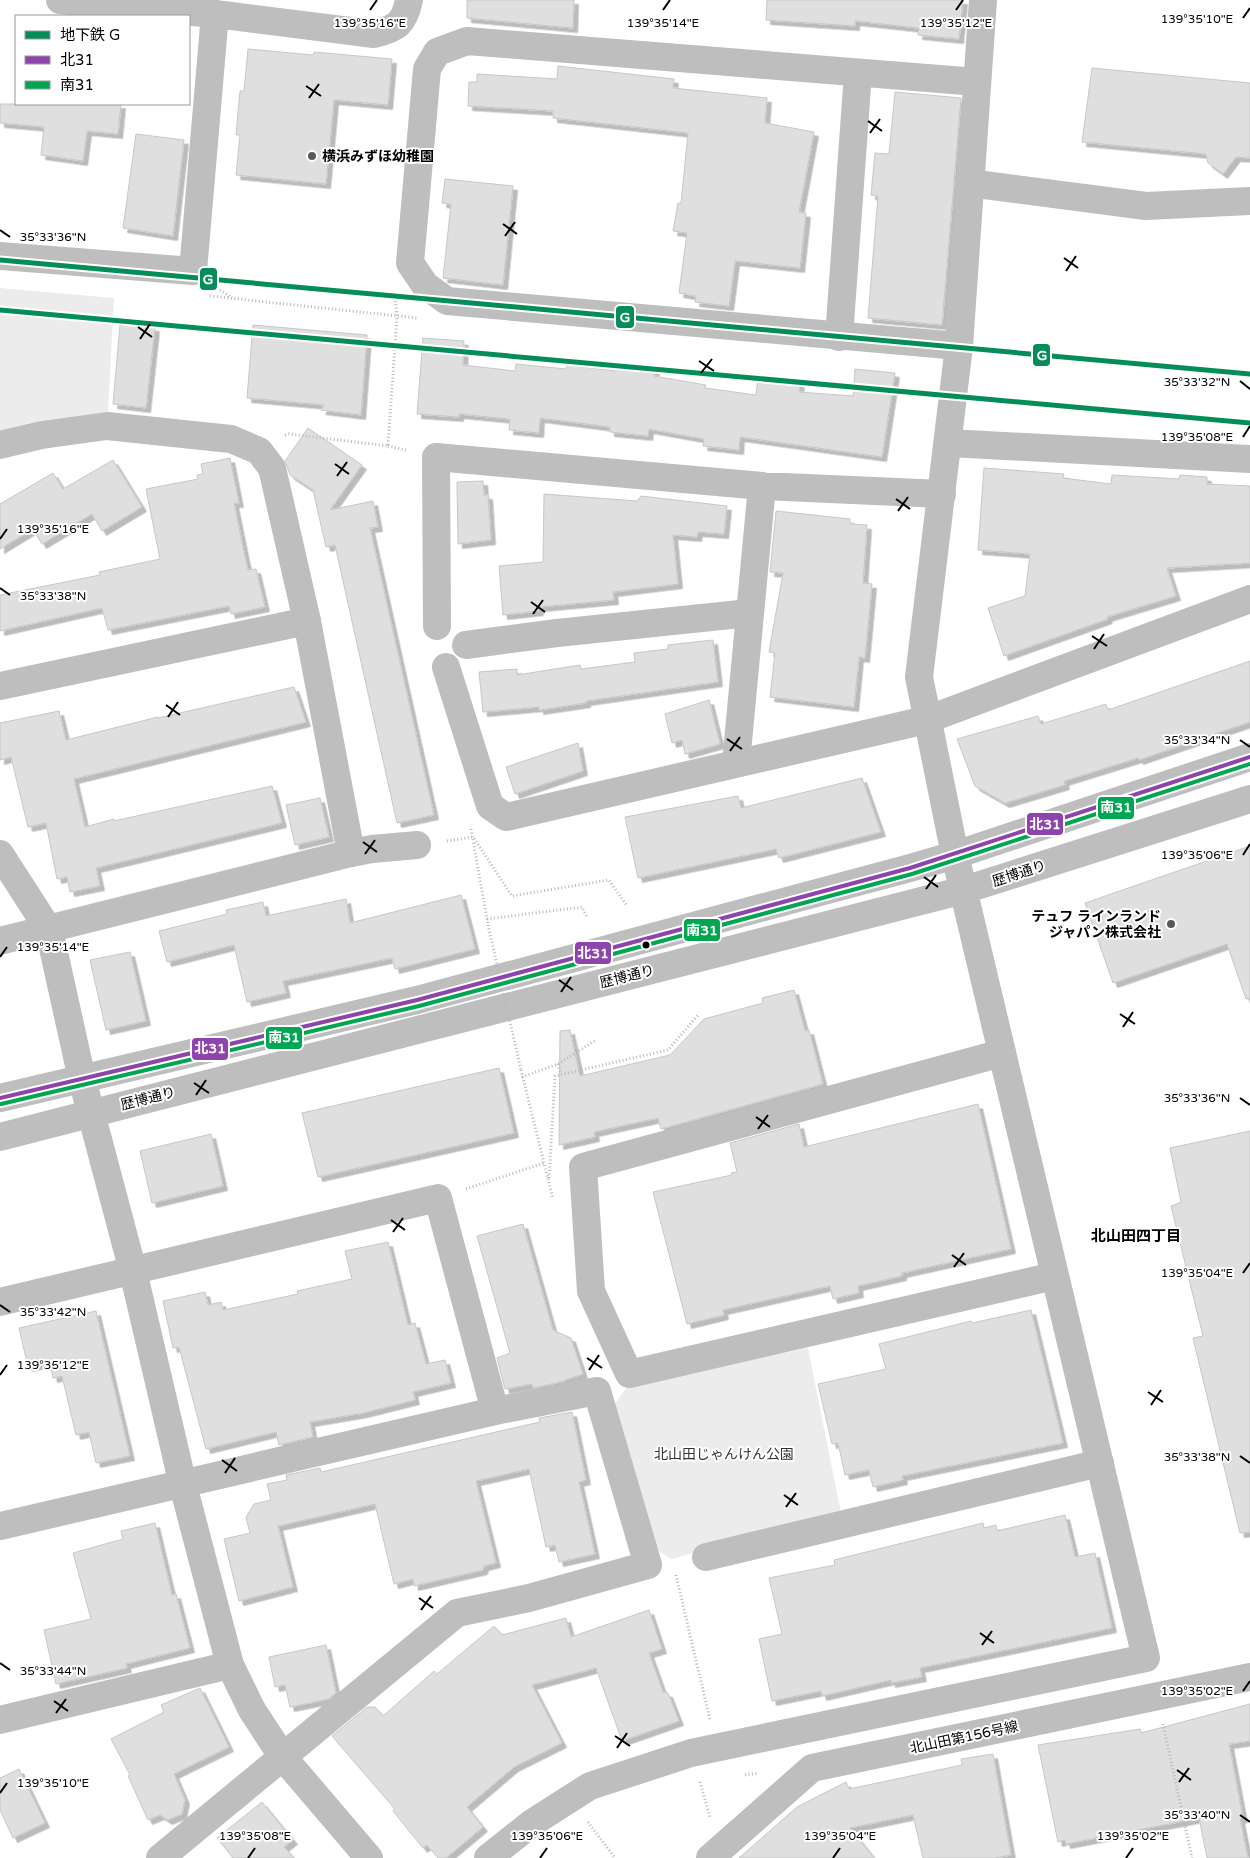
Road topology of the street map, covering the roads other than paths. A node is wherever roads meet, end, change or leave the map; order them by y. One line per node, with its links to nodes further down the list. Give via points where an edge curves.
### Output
1 (60, 0): 4 (street)
2 (409, 0): 4 (street, via 406,17 393,29 374,34)
3 (983, 0): 6 (street)
4 (215, 14): 9 (street, via 193,272)
5 (858, 73): 6 (street); 10 (street); 10 (street, via 468,41 437,52 427,69 410,263 425,285 446,301)
6 (977, 82): 7 (street)
7 (969, 183): 8 (street, via 1146,206); 11 (street)
8 (1250, 201)
9 (0, 256)
10 (839, 337): 11 (street)
11 (959, 346): 12 (street)
12 (948, 442): 14 (street); 16 (street)
13 (0, 445): 19 (street, via 42,435 107,426 231,439 259,451 272,468)
14 (1250, 459)
15 (762, 486): 16 (street); 18 (street); 20 (street, via 436,457)
16 (942, 494): 24 (street, via 919,677)
17 (1250, 599): 24 (street)
18 (750, 613): 21 (street); 26 (street)
19 (307, 621): 23 (street); 29 (street)
20 (437, 626)
21 (466, 645)
22 (446, 667): 26 (street, via 490,806 506,817)
23 (0, 686)
24 (926, 720): 26 (street); 31 (street)
25 (1250, 757): 31 (street)
26 (736, 763)
27 (1250, 798): 32 (street, 歴博通り)
28 (417, 845): 29 (street)
29 (350, 853): 33 (street)
30 (0, 854): 33 (street)
31 (955, 855): 32 (street); 36 (street, via 417,1000)
32 (964, 890): 35 (street); 38 (street, 歴博通り)
33 (48, 930): 34 (street); 36 (street)
34 (0, 941)
35 (1002, 1053): 41 (street); 41 (street, via 583,1167 591,1291 629,1374)
36 (82, 1079): 37 (street); 38 (street)
37 (0, 1098)
38 (91, 1112): 39 (street, 歴博通り); 40 (street)
39 (0, 1137)
40 (132, 1271): 42 (street); 43 (street, via 438,1198); 45 (street)
41 (1054, 1276): 44 (street)
42 (0, 1302)
43 (495, 1411): 45 (street); 51 (street, via 597,1391 648,1565 529,1598 457,1613)
44 (1100, 1463): 47 (street); 55 (street, via 1146,1658 691,1753 590,1786 532,1823)
45 (183, 1485): 46 (street); 48 (street)
46 (0, 1526)
47 (706, 1557)
48 (230, 1665): 50 (street); 51 (street, via 252,1710)
49 (1250, 1677): 52 (street, 北山田第156号線, via 812,1768)
50 (0, 1720)
51 (282, 1756): 53 (street); 54 (street)
52 (715, 1853)
53 (160, 1858)
54 (370, 1858)
55 (488, 1858)

